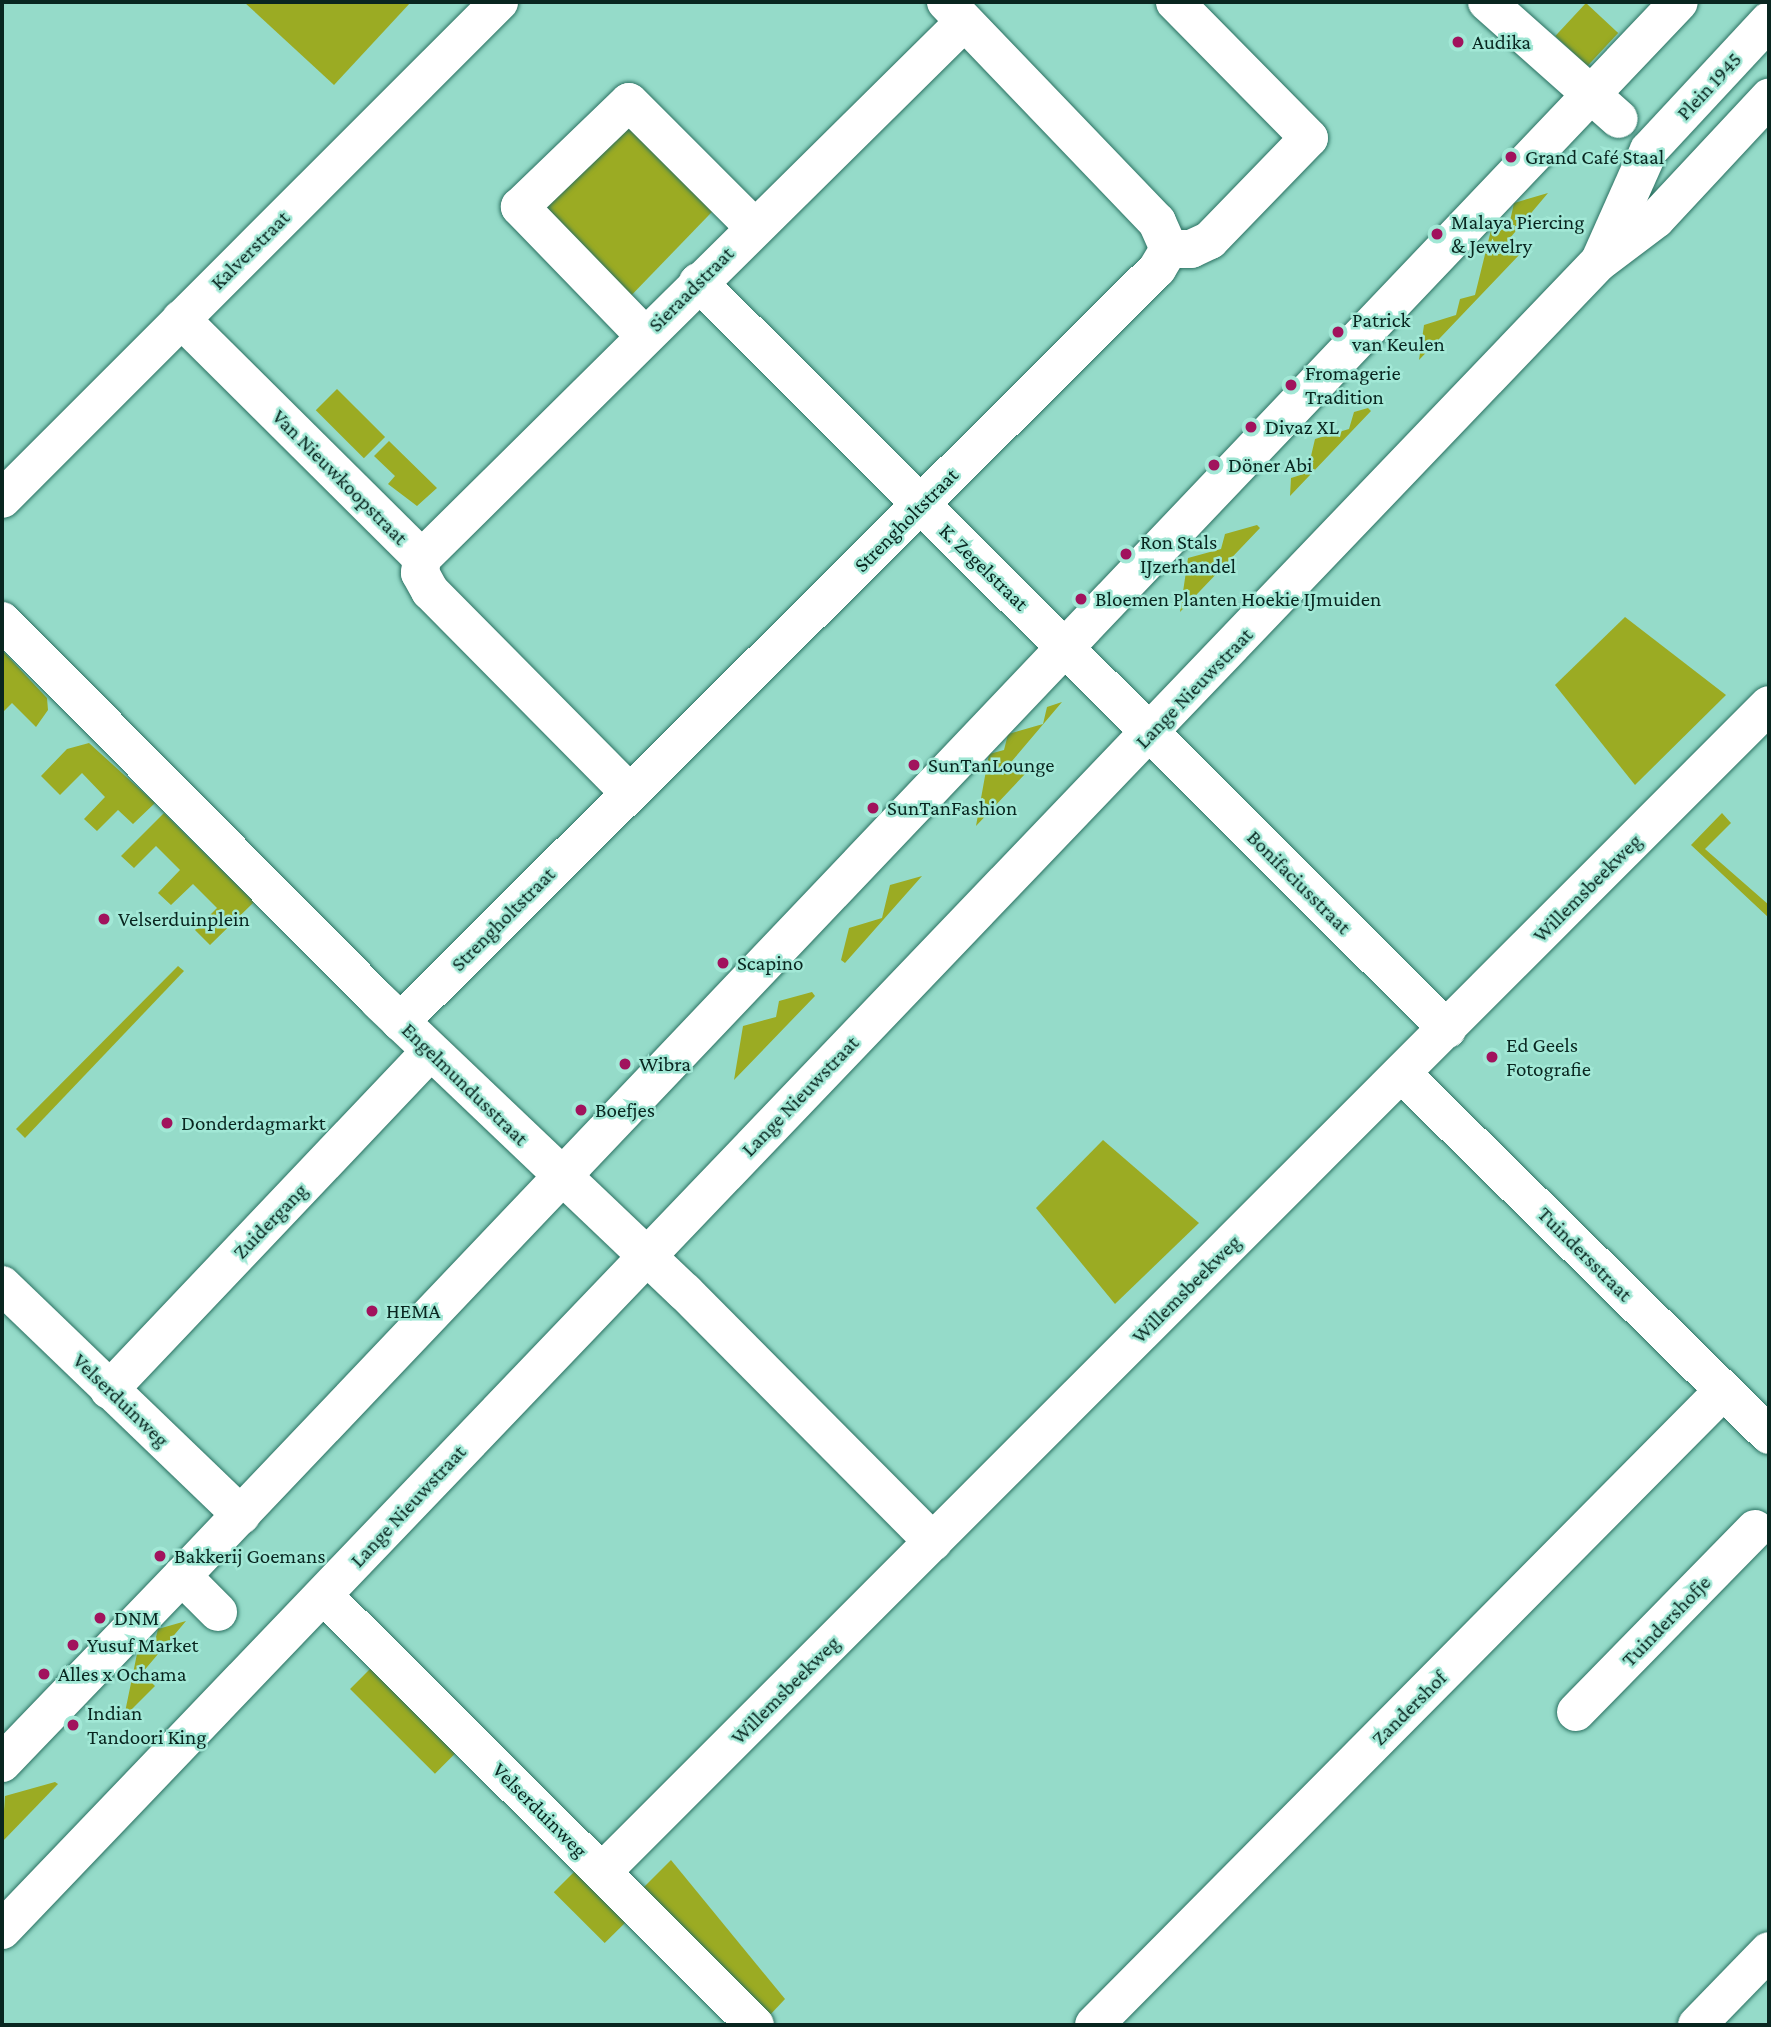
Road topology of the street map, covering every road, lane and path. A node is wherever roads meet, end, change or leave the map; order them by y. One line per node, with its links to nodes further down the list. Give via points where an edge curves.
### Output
1 (499, 2): 14 (street, Kalverstraat)
2 (1175, 2): 11 (street, via 1309,138 1210,240 1191,249)
3 (1487, 2): 8 (street)
4 (1679, 2): 8 (street)
5 (955, 12): 10 (street, Sieraadstraat); 11 (street, via 1157,222)
6 (1769, 21): 9 (street, Plein 1945)
7 (1769, 98): 12 (street, Lange Nieuwstraat, via 1656,219)
8 (1605, 108): 20 (street)
9 (1649, 150): 12 (street, Lange Nieuwstraat)
10 (754, 228): 13 (street, Sieraadstraat); 15 (street, via 629,102 520,207)
11 (1169, 249): 17 (street, Strengholtstraat)
12 (1599, 262): 22 (street, Lange Nieuwstraat)
13 (698, 282): 15 (street, Sieraadstraat); 17 (street, K. Zegelstraat)
14 (181, 319): 16 (street, Kalverstraat); 18 (street, Van Nieuwkoopstraat)
15 (645, 336): 18 (street, Sieraadstraat)
16 (2, 499)
17 (921, 505): 20 (street, K. Zegelstraat); 23 (street, Strengholtstraat)
18 (422, 558): 23 (street, Van Nieuwkoopstraat, via 420,573 430,591)
19 (2, 621): 24 (street, Engelmundusstraat)
20 (1068, 648): 22 (street, K. Zegelstraat); 28 (street)
21 (1769, 705): 25 (street, Willemsbeekweg)
22 (1152, 733): 25 (street, Bonifaciusstraat); 29 (street, Lange Nieuwstraat)
23 (630, 793): 24 (street, Strengholtstraat)
24 (400, 1022): 26 (street, Engelmundusstraat)
25 (1447, 1029): 27 (street, Willemsbeekweg)
26 (430, 1052): 28 (street, Engelmundusstraat); 31 (street, Zuidergang)
27 (1401, 1073): 32 (street, Tuindersstraat); 36 (street, Willemsbeekweg)
28 (563, 1178): 29 (street, Engelmundusstraat); 34 (street)
29 (645, 1254): 36 (street, Engelmundusstraat); 38 (street, Lange Nieuwstraat)
30 (2, 1285): 31 (street, Velserduinweg)
31 (109, 1390): 34 (street, Velserduinweg)
32 (1724, 1390): 33 (street, Tuindersstraat); 46 (street, Zandershof)
33 (1769, 1435)
34 (240, 1515): 37 (street)
35 (1755, 1530): 40 (street, Tuindershofje)
36 (933, 1542): 42 (street, Willemsbeekweg)
37 (182, 1576): 39 (street); 41 (street)
38 (324, 1596): 42 (street, Velserduinweg); 43 (street, Lange Nieuwstraat)
39 (218, 1612)
40 (1576, 1712)
41 (2, 1763)
42 (602, 1872): 45 (street, Velserduinweg)
43 (2, 1930)
44 (1769, 1951): 47 (street)
45 (755, 2025)
46 (1094, 2025)
47 (1697, 2025)

